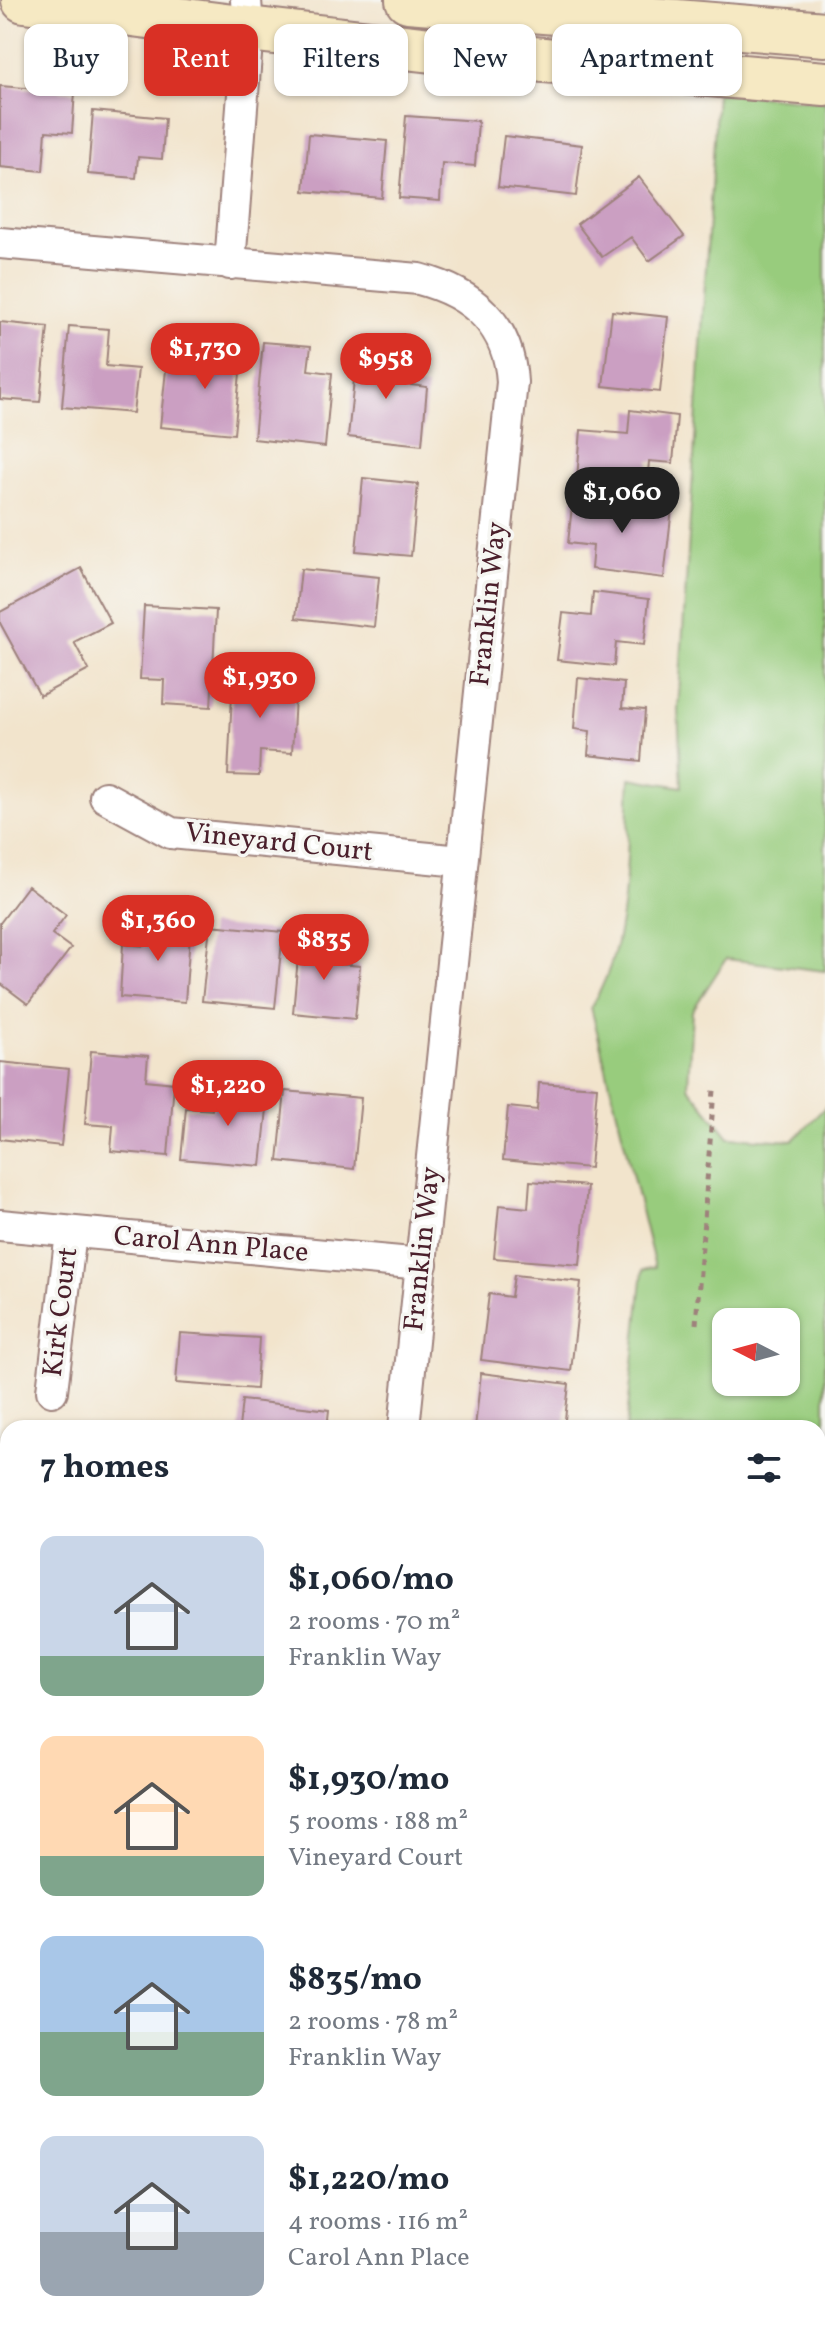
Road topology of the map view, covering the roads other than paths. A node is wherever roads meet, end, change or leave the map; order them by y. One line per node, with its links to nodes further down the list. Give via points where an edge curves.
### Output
1 (24, 0): 3 (street)
2 (408, 0): 4 (street)
3 (247, 15): 5 (street, via 440,51); 7 (street)
4 (825, 34)
5 (825, 84)
6 (0, 243): 7 (street, Franklin Way)
7 (230, 264): 9 (street, Franklin Way, via 419,279 445,286 484,313 511,361)
8 (105, 797): 9 (street, Vineyard Court, via 171,833)
9 (461, 861): 12 (street, Franklin Way)
10 (0, 1225): 11 (street, Carol Ann Place)
11 (71, 1233): 12 (street, Carol Ann Place); 13 (street, Kirk Court)
12 (422, 1264): 14 (street, Franklin Way)
13 (52, 1391)
14 (405, 1420)

